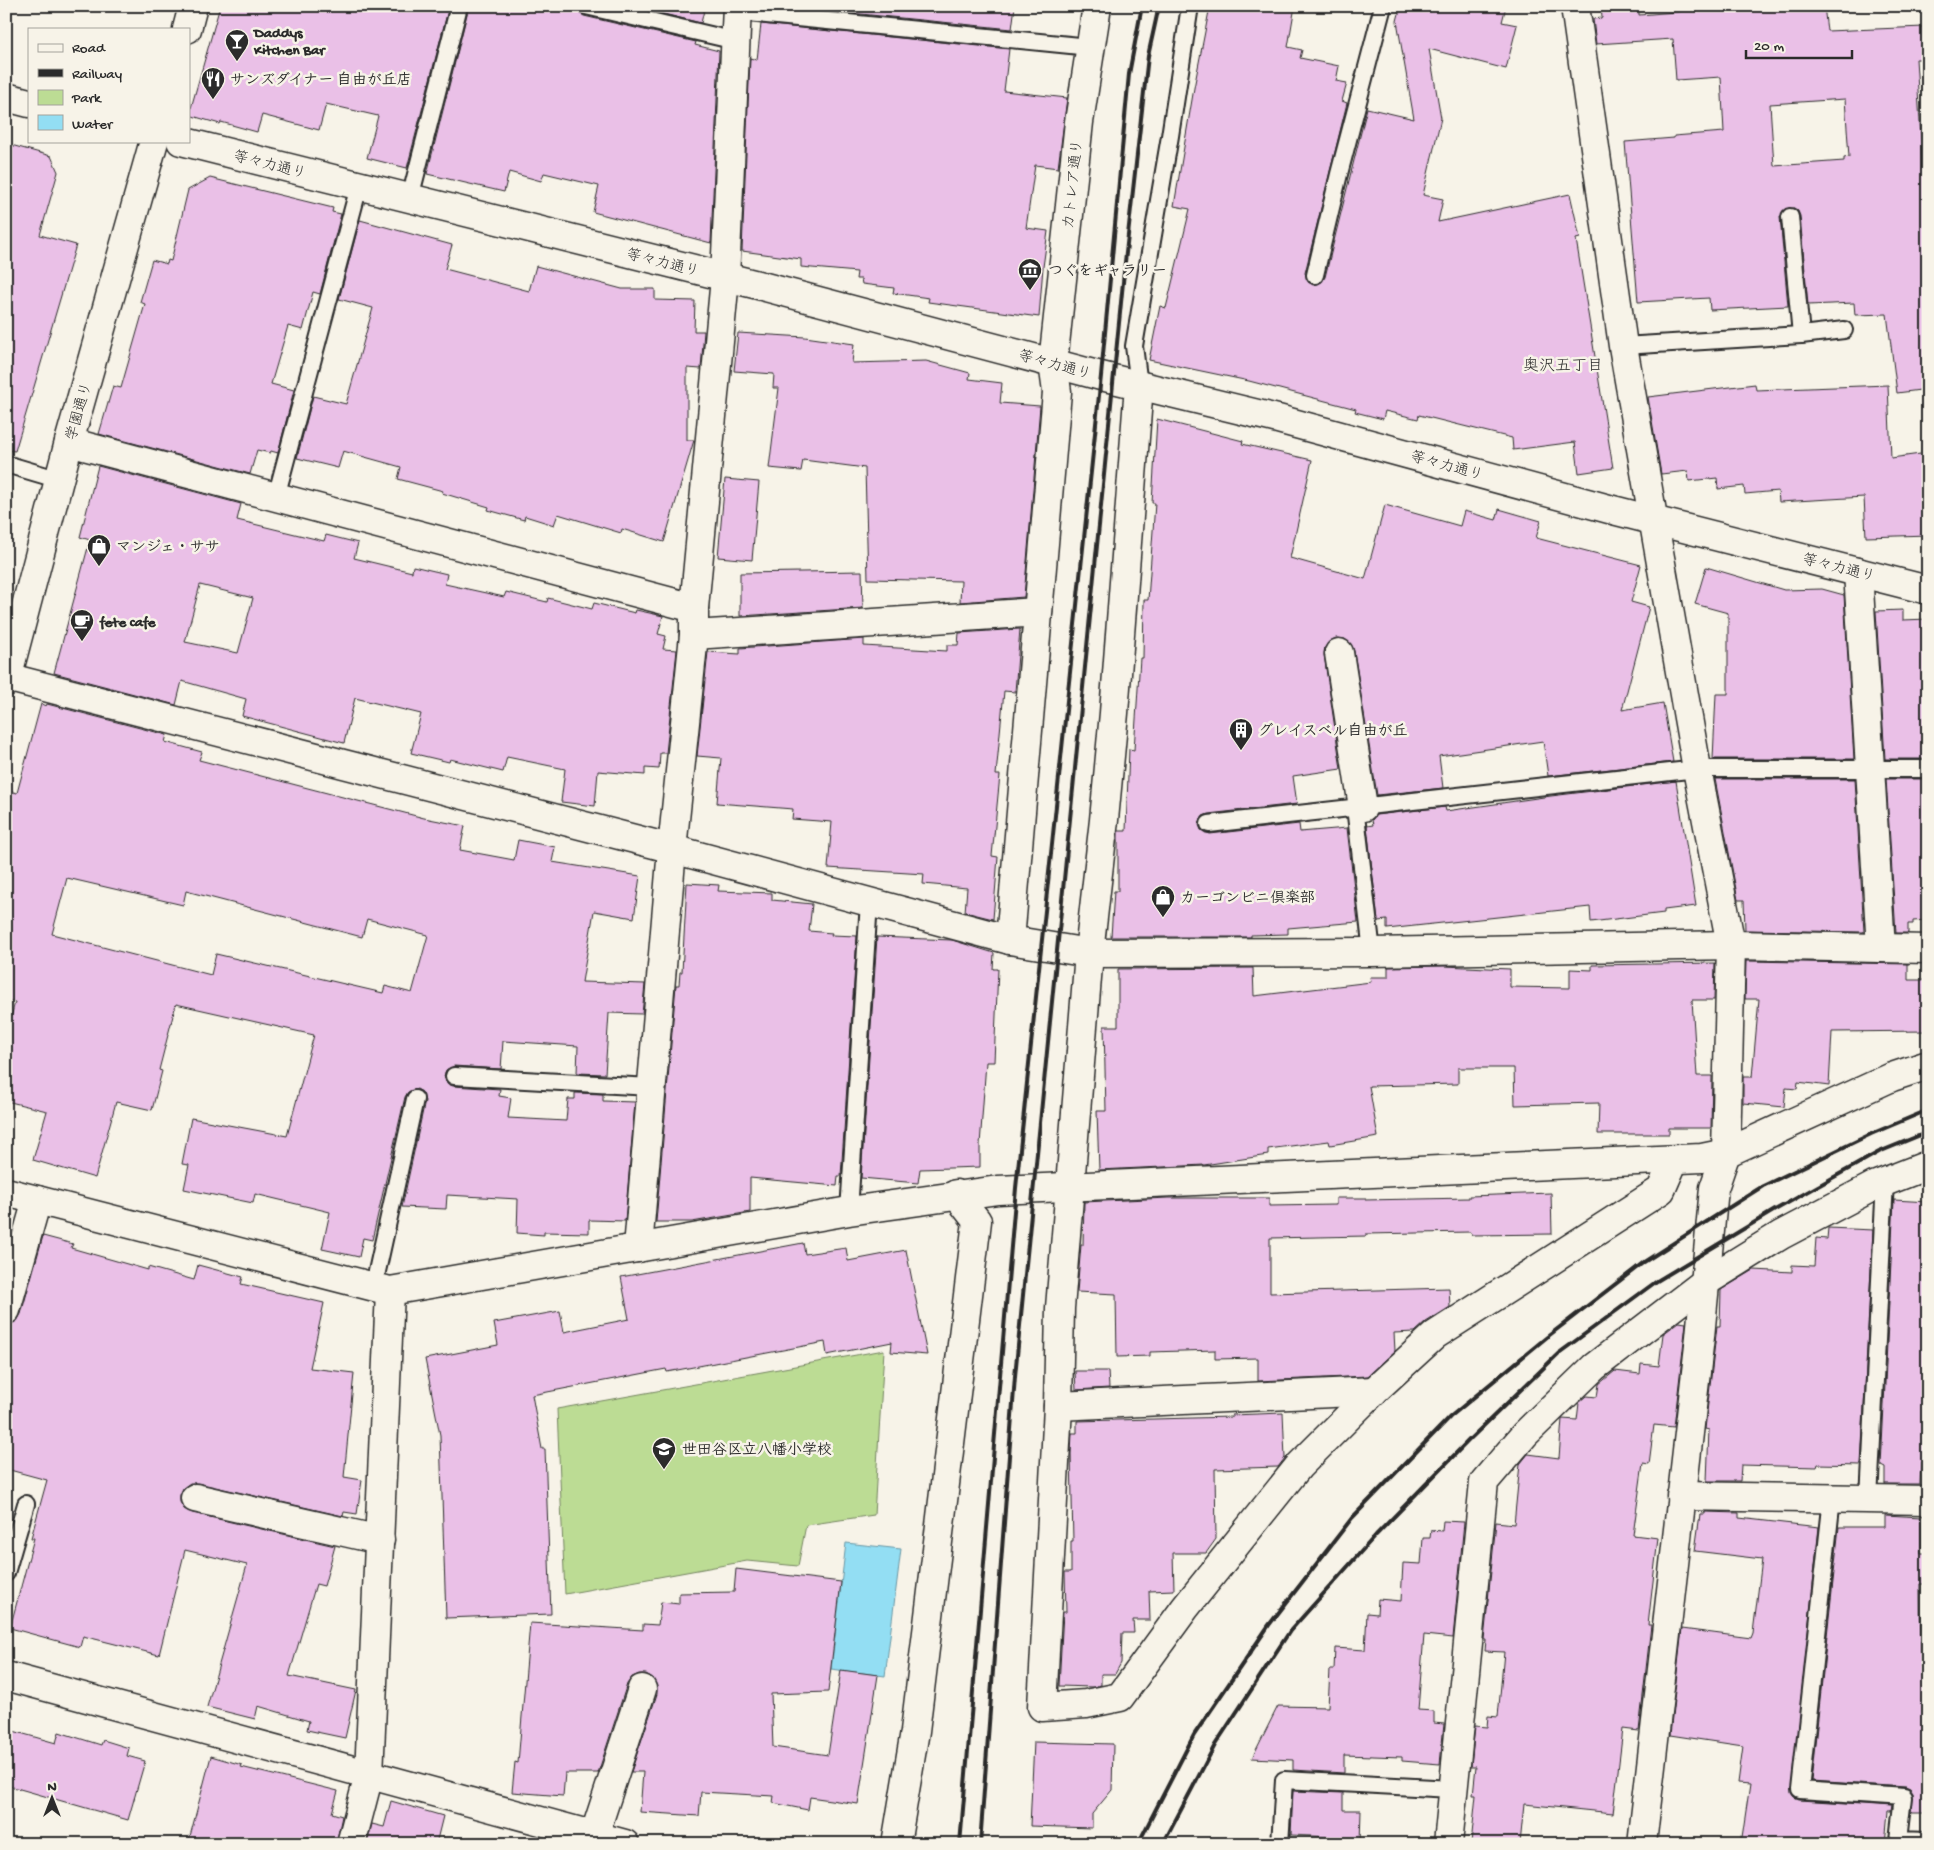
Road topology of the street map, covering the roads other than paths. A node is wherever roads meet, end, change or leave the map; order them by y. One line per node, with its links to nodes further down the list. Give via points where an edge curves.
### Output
1 (193, 6): 9 (street)
2 (459, 6): 17 (lane)
3 (586, 6): 10 (lane)
4 (1097, 6): 11 (street, カトレア通り)
5 (1190, 6): 25 (lane, via 1134,346)
6 (1383, 6): 19 (lane)
7 (1576, 6): 23 (street)
8 (737, 9): 10 (street); 11 (lane)
9 (187, 28)
10 (736, 41): 20 (street)
11 (1090, 47): 24 (street, カトレア通り)
12 (6, 97): 13 (street)
13 (28, 103)
14 (154, 142): 26 (street, 学園通り)
15 (185, 142): 16 (street, 等々力通り)
16 (359, 186): 17 (street, 等々力通り); 29 (lane)
17 (410, 198): 20 (street, 等々力通り)
18 (1790, 217): 22 (lane)
19 (1315, 275)
20 (725, 278): 24 (street, 等々力通り); 33 (street)
21 (1844, 330): 22 (lane)
22 (1802, 335): 23 (lane)
23 (1623, 346): 30 (street)
24 (1053, 363): 25 (street, 等々力通り); 34 (street, カトレア通り, via 1057,392)
25 (1139, 385): 30 (street, 等々力通り); 50 (street, via 1114,713)
26 (69, 442): 28 (street, 学園通り); 29 (street)
27 (6, 464): 28 (lane)
28 (60, 480): 37 (street, 学園通り)
29 (276, 497): 33 (street)
30 (1653, 519): 31 (street, 等々力通り); 38 (street)
31 (1858, 572): 32 (street, 等々力通り); 39 (street)
32 (1928, 590)
33 (694, 608): 35 (street)
34 (1038, 612): 35 (street); 45 (street, カトレア通り)
35 (694, 635): 43 (street)
36 (1339, 654): 41 (street)
37 (7, 679): 43 (street)
38 (1697, 769): 39 (lane); 41 (lane); 46 (street)
39 (1870, 769): 40 (lane); 47 (street)
40 (1928, 769)
41 (1359, 807): 42 (lane); 49 (lane)
42 (1209, 824)
43 (672, 849): 44 (street); 53 (street)
44 (869, 902): 45 (street); 63 (lane)
45 (1010, 940): 50 (street)
46 (1732, 945): 47 (street); 49 (street); 55 (street)
47 (1881, 948): 48 (street)
48 (1928, 949)
49 (1372, 952): 50 (street)
50 (1089, 953): 59 (street)
51 (1928, 1065): 55 (street, via 1892,1077)
52 (454, 1076): 53 (lane)
53 (651, 1087): 64 (street)
54 (415, 1099): 66 (lane)
55 (1726, 1153): 56 (street); 65 (street, via 1714,1188)
56 (1674, 1160): 59 (street); 68 (street, via 1662,1190 1435,1335)
57 (1928, 1165): 58 (street)
58 (1884, 1181): 65 (street, via 1781,1235); 73 (lane)
59 (1070, 1186): 61 (street); 69 (street, via 1060,1308)
60 (6, 1192): 62 (street)
61 (956, 1194): 63 (street); 86 (street, via 977,1221 915,1731)
62 (37, 1200): 66 (street); 67 (street)
63 (849, 1211): 64 (street)
64 (638, 1248): 66 (street)
65 (1705, 1282): 70 (street); 81 (street, via 1594,1367 1525,1434 1484,1482)
66 (382, 1288): 76 (street)
67 (6, 1310)
68 (1374, 1391): 69 (street); 69 (street, via 1299,1466 1120,1697 1042,1708)
69 (1058, 1406)
70 (1681, 1496): 72 (street); 89 (street)
71 (195, 1498): 76 (street)
72 (1832, 1498): 73 (street); 83 (lane, via 1800,1790 1904,1797 1899,1840)
73 (1869, 1499): 74 (street)
74 (1928, 1500)
75 (26, 1504): 77 (lane)
76 (380, 1540): 80 (street)
77 (6, 1573)
78 (6, 1676): 80 (street)
79 (642, 1689): 82 (street)
80 (369, 1775): 82 (street); 84 (street)
81 (1452, 1789): 87 (lane, via 1284,1780); 88 (street)
82 (594, 1836): 85 (street)
83 (1928, 1842)
84 (351, 1844)
85 (625, 1844)
86 (896, 1844)
87 (1280, 1844)
88 (1448, 1844)
89 (1642, 1844)

